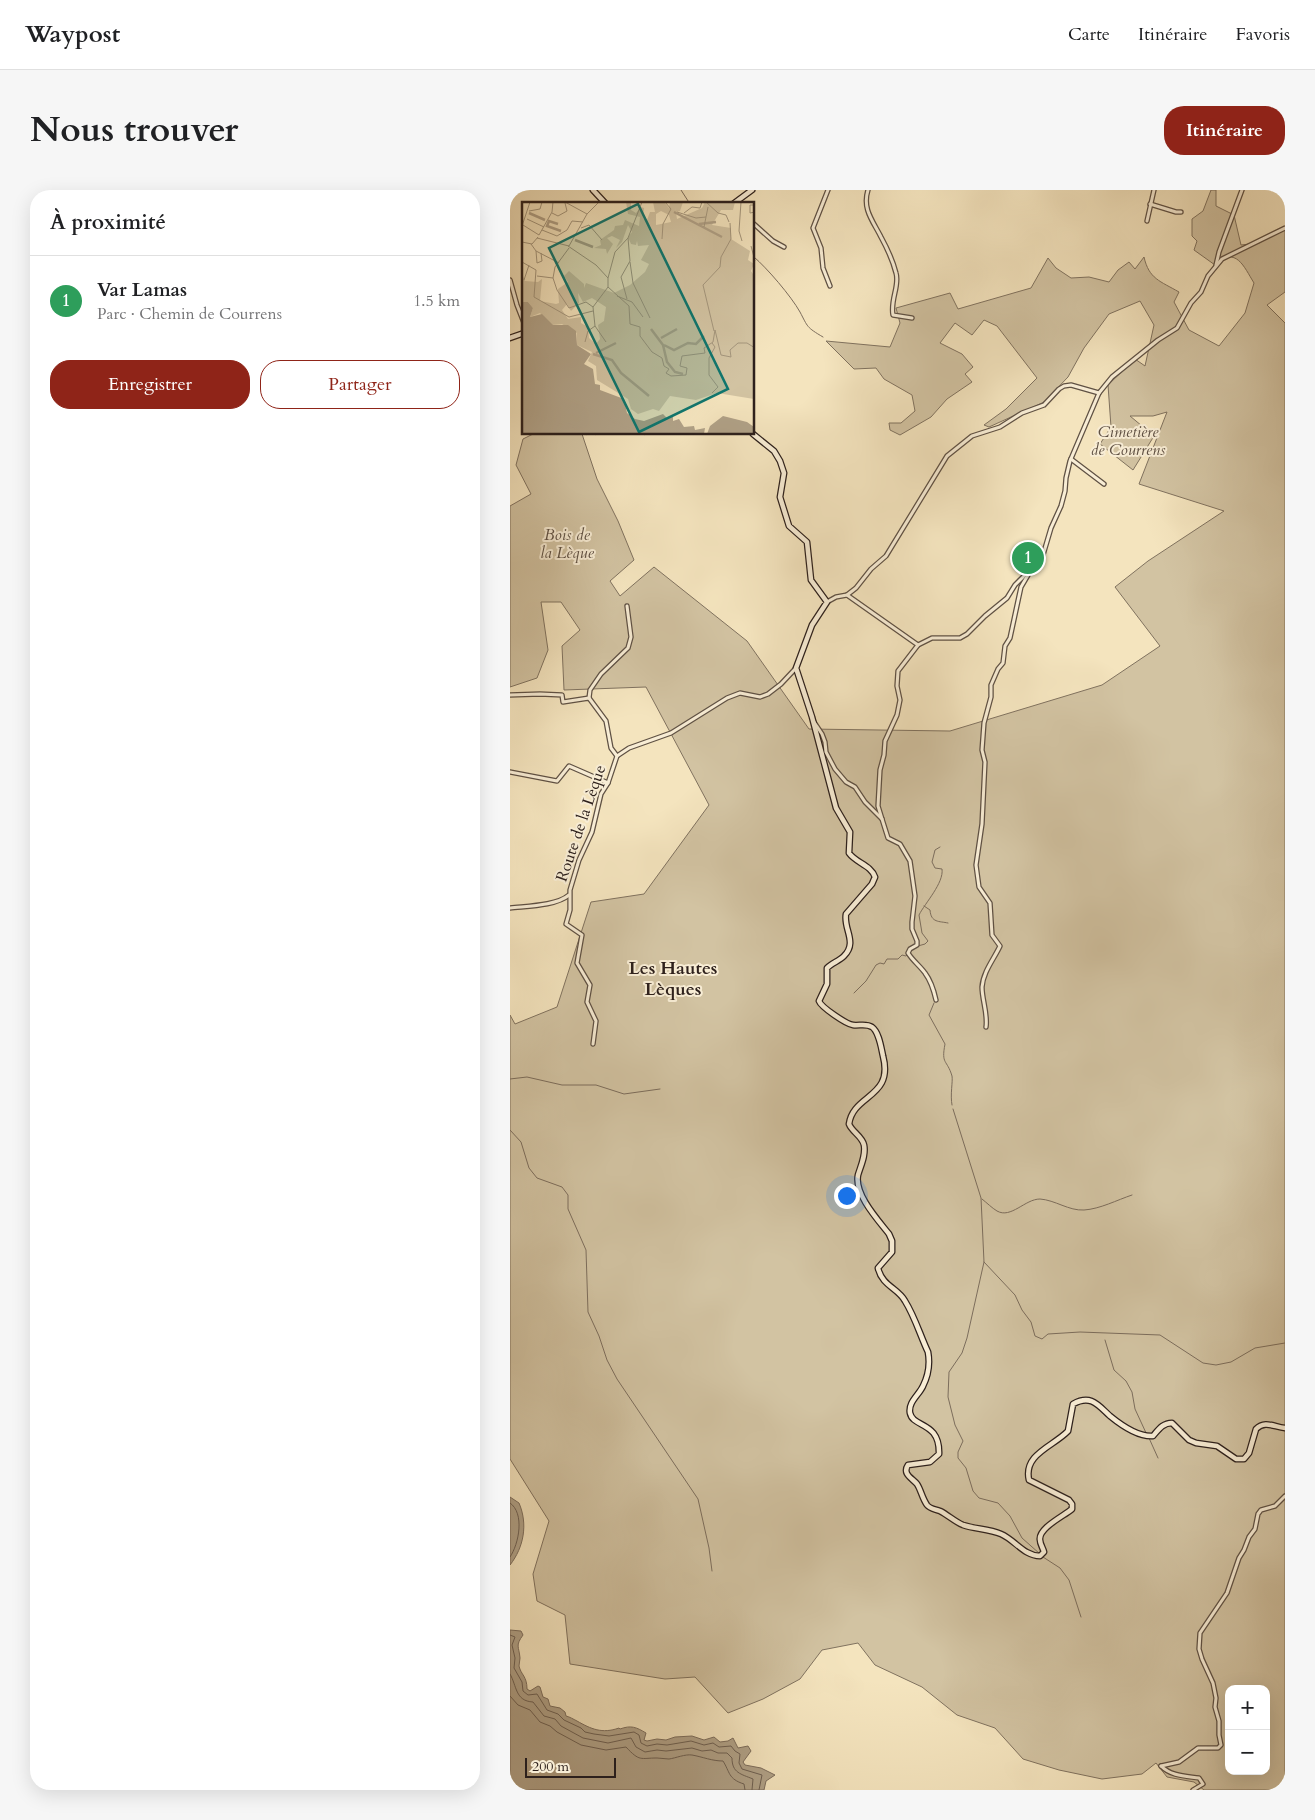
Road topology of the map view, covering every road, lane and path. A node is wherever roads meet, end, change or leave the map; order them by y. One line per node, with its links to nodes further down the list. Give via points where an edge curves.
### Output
1 (594, 190): 8 (street)
2 (747, 190): 9 (street)
3 (752, 190): 10 (street)
4 (828, 190): 19 (street, via 813,228 821,248 822,268)
5 (868, 190): 21 (street, via 868,214 897,275 893,315)
6 (1154, 190): 11 (street)
7 (1242, 190): 17 (street)
8 (604, 202)
9 (734, 202)
10 (734, 202)
11 (1150, 204): 12 (street); 13 (street)
12 (1181, 212)
13 (1147, 221)
14 (755, 225): 16 (street)
15 (1285, 228): 17 (street)
16 (784, 247)
17 (1216, 265): 24 (street, via 1177,328 1112,377)
18 (510, 280): 20 (street)
19 (830, 286)
20 (522, 318)
21 (912, 318)
22 (522, 334): 23 (street)
23 (510, 338)
24 (1098, 393): 26 (street); 29 (street, via 1064,386 1044,405 972,436 958,446 946,458 886,556)
25 (754, 435): 30 (street, via 774,451 780,461 784,473 780,497 789,526 807,542 811,580)
26 (1071, 459): 27 (street); 28 (street, via 1056,520 1043,555)
27 (1104, 484)
28 (1033, 568): 32 (street, via 1007,598 964,637 936,637); 44 (street, via 1021,587 1010,638 1005,646 1003,663 994,677 984,723 982,824 976,866 979,887 990,902 992,935 1000,946 982,986)
29 (847, 595): 30 (street); 32 (street)
30 (827, 602): 33 (street, via 812,625)
31 (627, 606): 35 (street, via 631,637 628,648 601,674)
32 (918, 646): 40 (street, via 898,671 900,700 880,770 878,806)
33 (796, 668): 36 (street); 37 (street, Route de la Lèque, via 768,694 760,697 740,693 727,698 671,733 629,748)
34 (510, 696): 35 (street, via 562,695 563,702)
35 (588, 698): 37 (street, via 606,721 611,748)
36 (812, 717): 40 (street, via 835,770 855,787); 46 (street, via 836,808 850,832 849,853 875,877 846,914 850,946 843,957 826,968 827,984 819,1001 850,1024 873,1028 883,1056 885,1072 882,1082 852,1113 849,1124 864,1144 865,1153 858,1176 859,1191 892,1241 892,1252 878,1268 880,1275 904,1298 928,1352 925,1381 910,1406 910,1415 934,1433 939,1454 930,1462 906,1468 927,1506 961,1524 998,1532 1028,1553 1040,1556 1044,1552 1040,1536 1047,1526 1072,1509 1072,1504 1070,1500 1029,1480 1027,1472 1040,1452 1068,1431 1071,1409 1078,1401 1095,1402 1145,1436 1153,1436 1160,1427 1172,1423 1189,1440 1217,1446 1236,1459 1244,1459 1249,1453 1259,1426 1266,1423)
37 (617, 756): 39 (street, Route de la Lèque)
38 (510, 772): 39 (street, via 557,781 569,766)
39 (608, 783): 41 (street, Route de la Lèque, via 601,794 592,832 579,860)
40 (882, 819): 43 (street, via 888,838 900,844 910,861 915,896 912,929 917,945 908,953 924,972)
41 (570, 895): 42 (street, via 544,904); 45 (street, Route de la Lèque, via 566,924 582,935 577,963 590,985 587,1002 596,1022)
42 (510, 908)
43 (936, 1000)
44 (986, 1027)
45 (593, 1044)
46 (1285, 1428)
47 (1285, 1496): 48 (street, via 1258,1514 1256,1529 1239,1558 1227,1593 1200,1633 1200,1654 1213,1683 1221,1745 1218,1748 1198,1748 1179,1762 1161,1766 1181,1776 1199,1778 1203,1784)
48 (1193, 1790)

